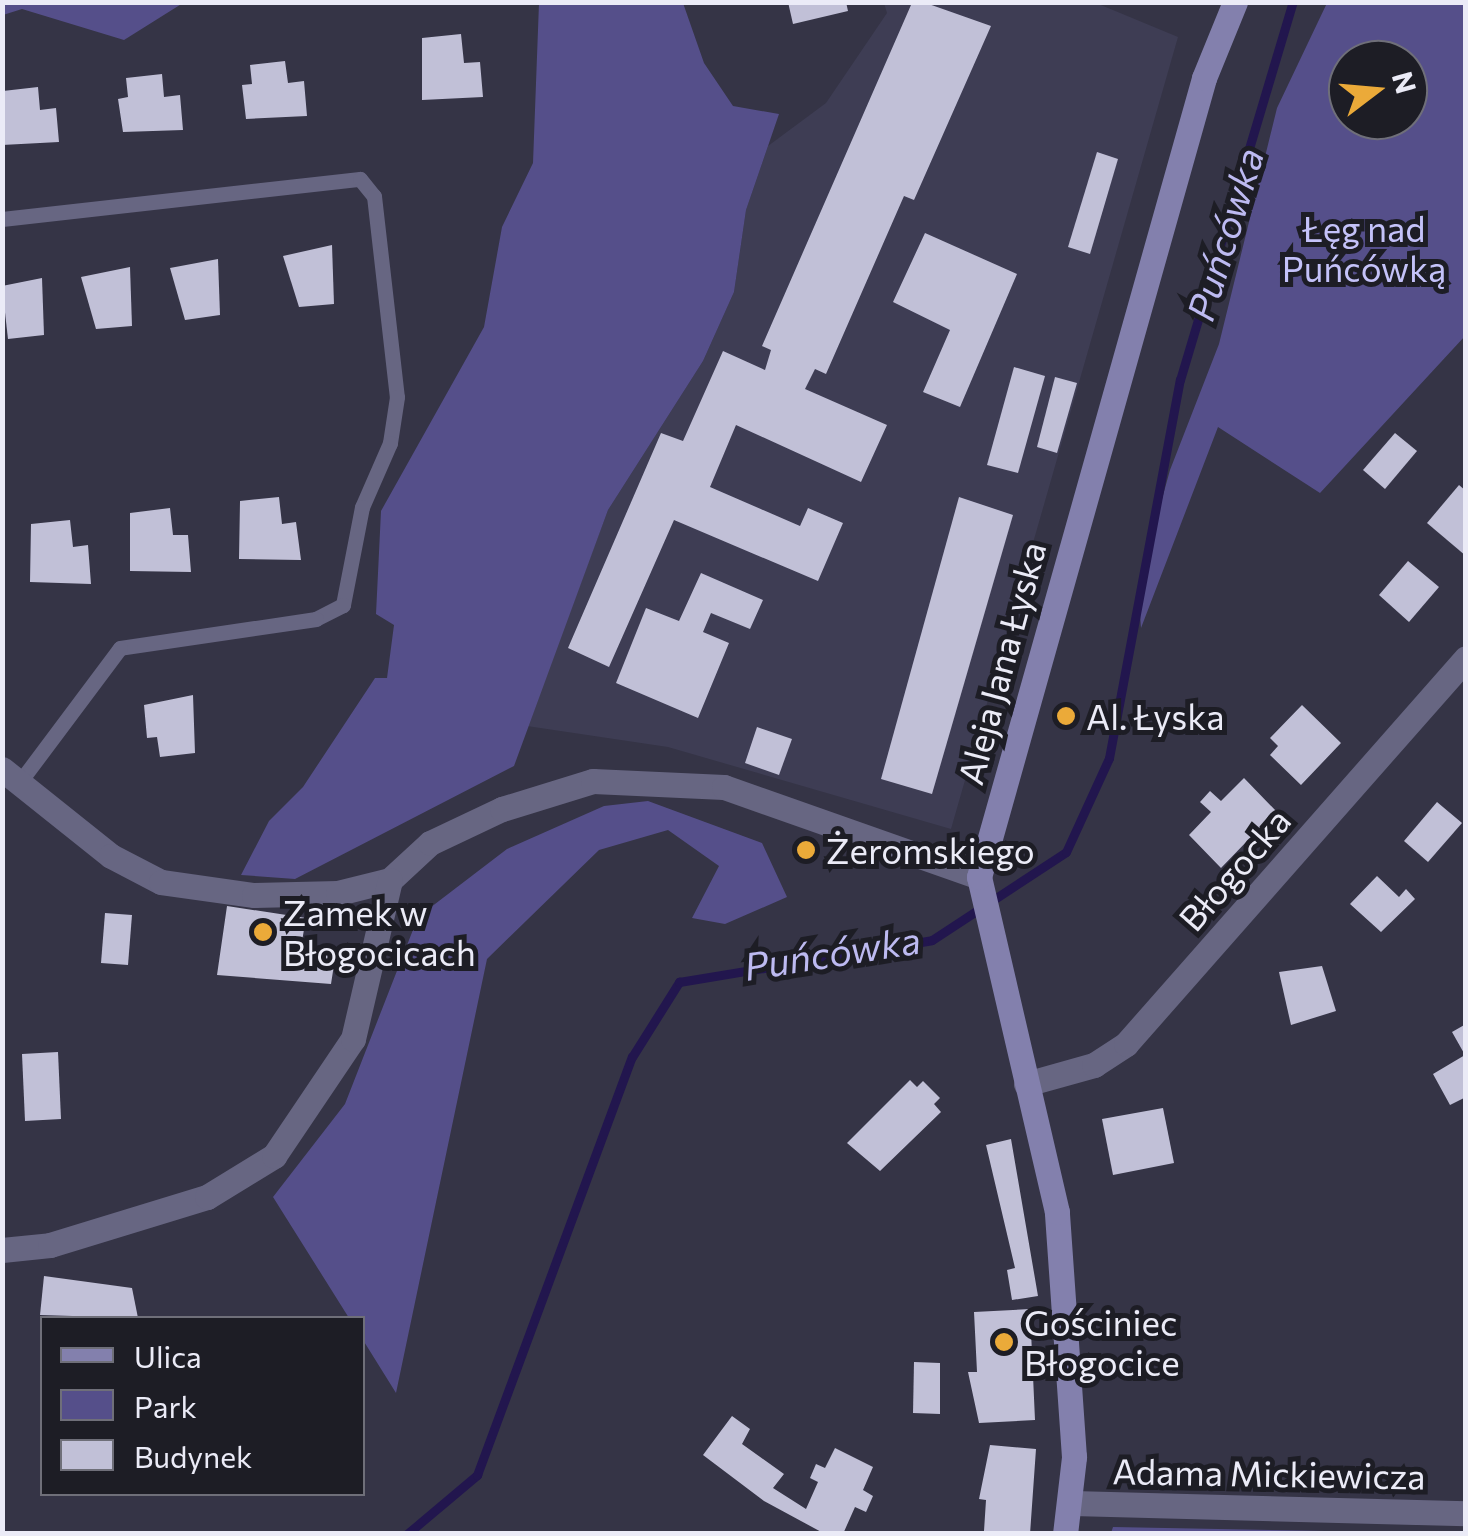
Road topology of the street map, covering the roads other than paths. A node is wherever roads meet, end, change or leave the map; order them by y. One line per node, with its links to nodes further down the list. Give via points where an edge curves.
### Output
1 (1235, 2): 5 (street, Aleja Jana Łyska, via 1194,116)
2 (2, 219): 4 (lane, via 360,179 374,196 397,396 390,443 362,507 343,604 316,619 120,648)
3 (1466, 658): 7 (street, Błogocka, via 1126,1044 1094,1065)
4 (11, 776): 6 (street, via 110,856 161,882 254,895 338,893)
5 (979, 877): 6 (street, via 724,787 678,780 593,781 502,809 430,843); 7 (street, Aleja Jana Łyska)
6 (390, 880): 8 (street, via 353,1039 274,1156 207,1197 50,1245)
7 (1026, 1084): 9 (street, Aleja Jana Łyska, via 1056,1212)
8 (2, 1250)
9 (1072, 1503): 10 (street, Adama Mickiewicza); 11 (street, Aleja Jana Łyska)
10 (1466, 1513)
11 (1065, 1534)

